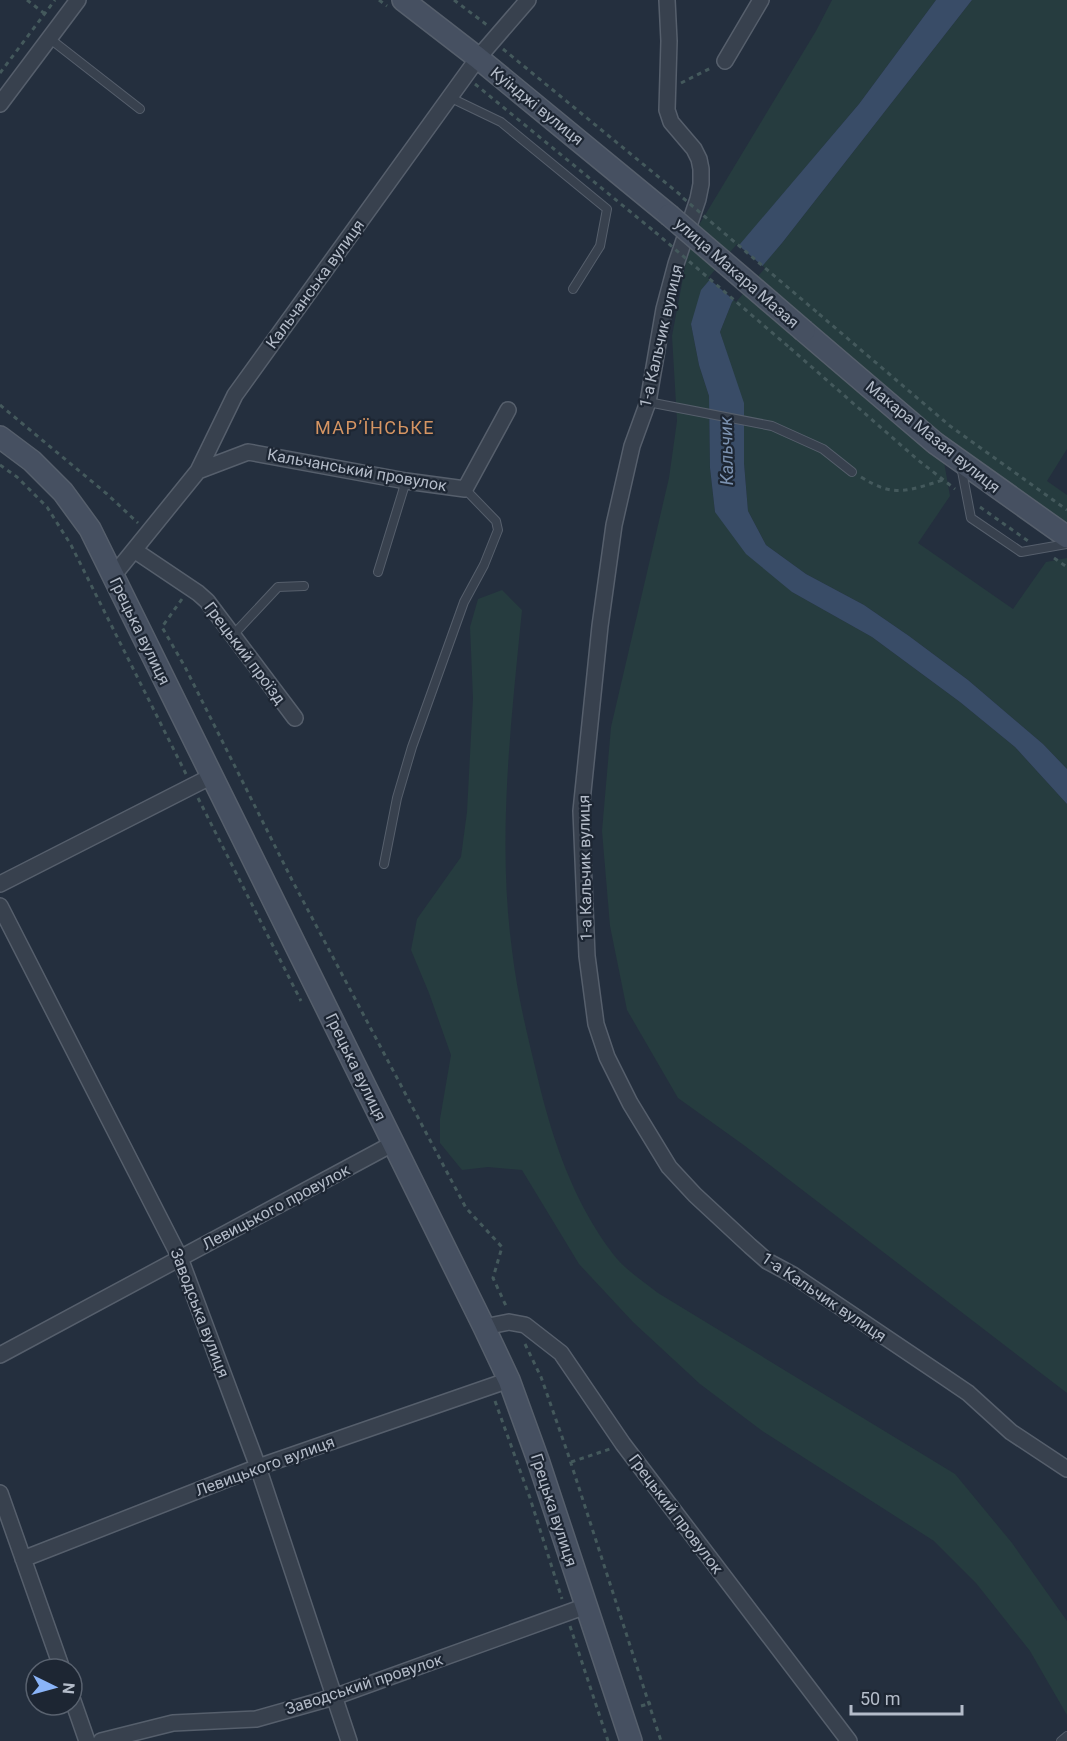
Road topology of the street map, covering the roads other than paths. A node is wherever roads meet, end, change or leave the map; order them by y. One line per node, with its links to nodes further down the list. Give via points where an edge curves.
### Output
1 (78, 0): 6 (street)
2 (403, 0): 7 (street, Куїнджі вулиця)
3 (528, 0): 7 (street, Кальчанська вулиця)
4 (667, 0): 15 (street, 1-а Кальчик вулиця, via 667,110 671,122 699,159 701,184 664,309)
5 (760, 0): 8 (street)
6 (49, 38): 10 (street); 11 (lane)
7 (478, 58): 9 (street, Кальчанська вулиця); 12 (street, Куїнджі вулиця)
8 (725, 61)
9 (449, 97): 13 (lane, via 501,122 608,209 600,246); 19 (street, Кальчанська вулиця, via 235,395)
10 (0, 104)
11 (140, 109)
12 (669, 215): 14 (street, улица Макара Мазая, bridge)
13 (573, 289)
14 (804, 331): 18 (street, Макара Мазая вулиця)
15 (648, 402): 20 (lane, via 772,426 823,449); 41 (street, 1-а Кальчик вулиця, via 632,446 614,525 581,811 587,956 600,1039 630,1103 669,1167 727,1226 767,1261 968,1393 1011,1432)
16 (508, 410): 22 (street, Кальчанський провулок)
17 (0, 437): 27 (street, Грецька вулиця, via 63,492 90,529)
18 (960, 462): 23 (street, Макара Мазая вулиця); 24 (lane, via 972,518 1021,552)
19 (198, 471): 21 (street, Кальчанський провулок, via 248,452); 25 (street, Кальчанська вулиця)
20 (852, 472)
21 (406, 481): 22 (street, Кальчанський провулок); 26 (lane)
22 (465, 489): 32 (lane, via 496,521 498,530 464,602 412,747)
23 (1067, 537)
24 (1067, 544)
25 (134, 550): 27 (street, Кальчанська вулиця); 29 (street, Грецький проїзд, via 207,601)
26 (378, 572)
27 (113, 576): 31 (street, Грецька вулиця)
28 (304, 586): 29 (lane, via 278,586)
29 (233, 635): 30 (street, Грецький проїзд)
30 (295, 718)
31 (212, 776): 33 (street); 35 (street, Грецька вулиця)
32 (384, 864)
33 (0, 884)
34 (0, 906): 36 (street, Заводська вулиця)
35 (394, 1143): 36 (street, Левицького провулок); 37 (street, Грецька вулиця)
36 (180, 1258): 38 (street, Левицького провулок); 40 (street, Заводська вулиця)
37 (484, 1327): 39 (street, Грецька вулиця); 53 (street, Грецький провулок, via 509,1322 525,1325 561,1353 623,1444)
38 (0, 1355)
39 (499, 1383): 40 (street, Левицького вулиця); 44 (street, Грецька вулиця, via 538,1460)
40 (258, 1467): 43 (street, Левицького вулиця); 46 (street, Заводська вулиця)
41 (1067, 1469)
42 (0, 1493): 43 (street)
43 (23, 1559): 45 (street)
44 (576, 1609): 46 (street, Заводський провулок); 52 (street, Грецька вулиця)
45 (58, 1657)
46 (334, 1697): 50 (street, Заводський провулок, via 256,1719 173,1723); 51 (street, Заводська вулиця)
47 (79, 1717): 49 (street)
48 (1067, 1736): 54 (lane)
49 (87, 1741)
50 (101, 1741)
51 (349, 1741)
52 (631, 1741)
53 (849, 1741)
54 (1061, 1741)

